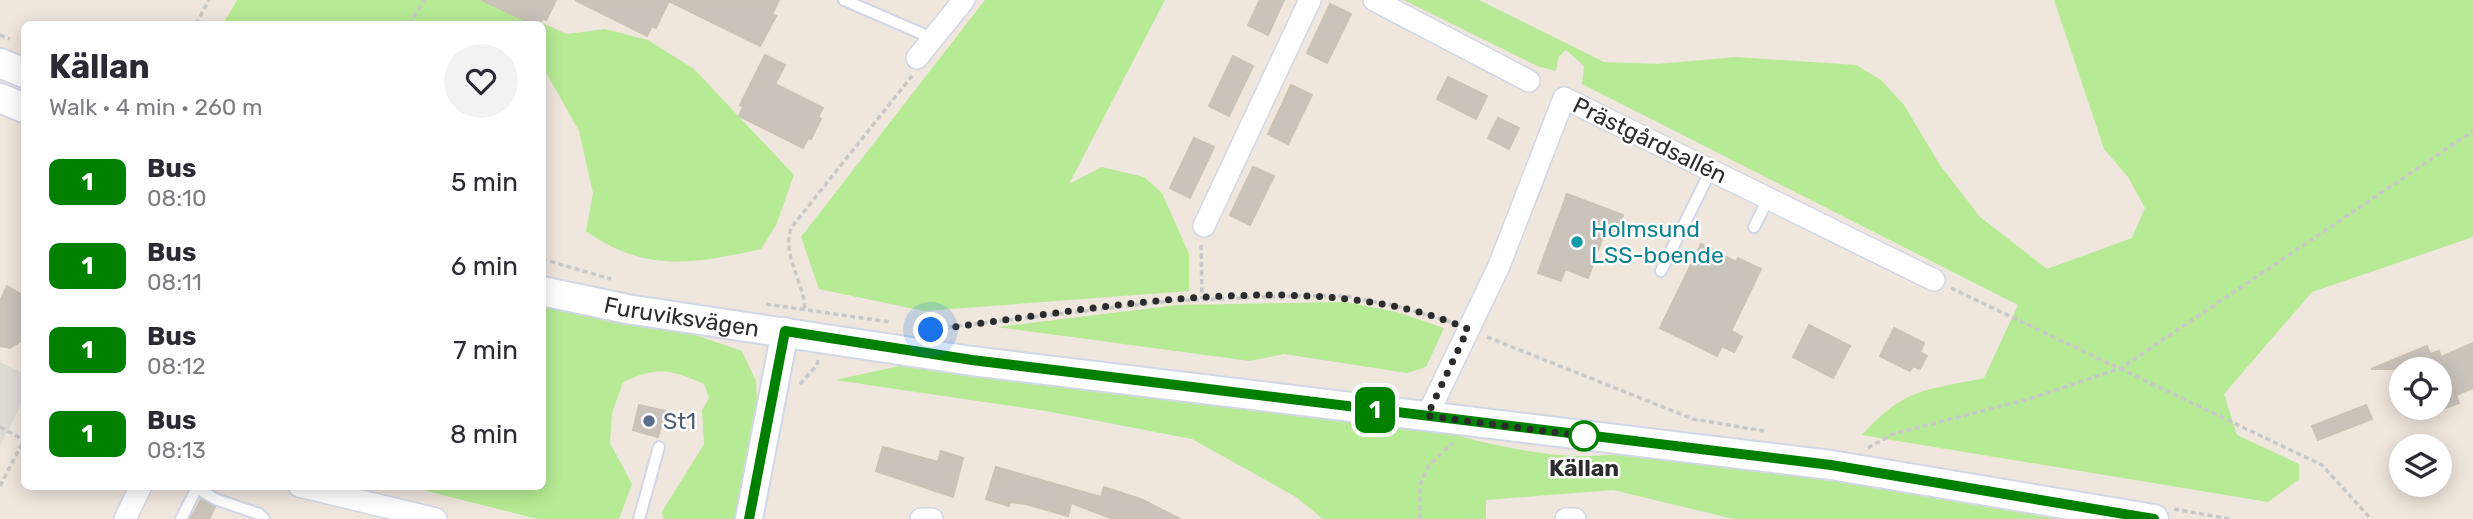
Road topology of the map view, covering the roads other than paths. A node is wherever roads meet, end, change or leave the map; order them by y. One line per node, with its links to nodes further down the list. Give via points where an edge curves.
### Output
1 (844, 0): 5 (lane)
2 (964, 0): 5 (street)
3 (1310, 0): 14 (street)
4 (1374, 0): 9 (street)
5 (932, 38): 6 (street)
6 (917, 58)
7 (0, 63): 8 (main road)
8 (21, 72)
9 (1529, 80)
10 (0, 99): 11 (main road)
11 (21, 107)
12 (1711, 170): 13 (street, Prästgårdsallén); 16 (lane); 20 (street, Prästgårdsallén, via 1564,98 1499,266)
13 (1768, 199): 15 (lane); 17 (street, Prästgårdsallén)
14 (1204, 226)
15 (1754, 227)
16 (1661, 271)
17 (1934, 280)
18 (546, 292): 19 (main road, Furuviksvägen, via 627,309)
19 (785, 331): 20 (main road, Furuviksvägen, via 822,323 972,360); 32 (street)
20 (1427, 416): 26 (main road, Furuviksvägen, via 1831,465)
21 (659, 447): 31 (lane)
22 (139, 490): 27 (street)
23 (196, 490): 28 (lane)
24 (202, 490): 29 (lane)
25 (316, 490): 30 (street)
26 (2158, 513)
27 (125, 519)
28 (181, 519)
29 (264, 519)
30 (436, 519)
31 (639, 519)
32 (749, 519)
33 (921, 519): 34 (street)
34 (932, 519)
35 (1566, 519): 36 (street)
36 (1574, 519)

